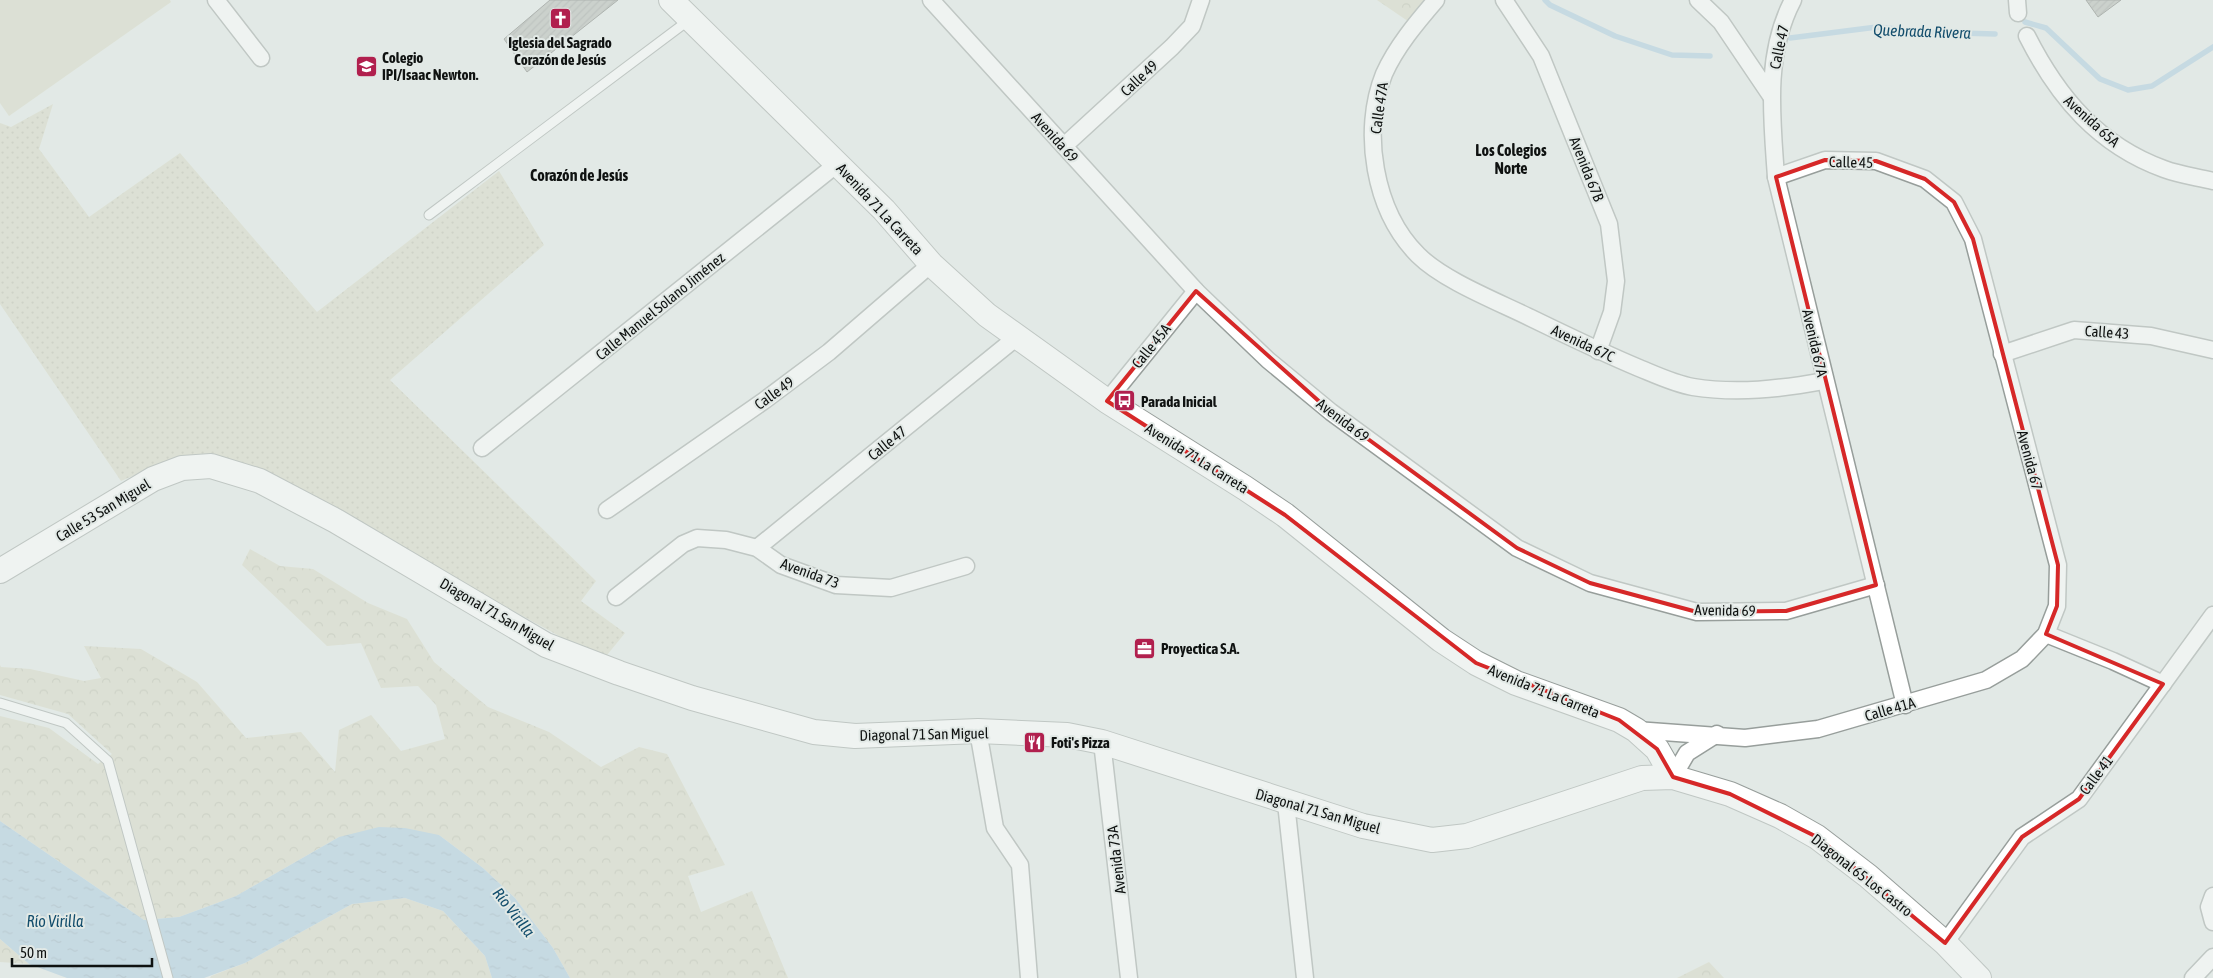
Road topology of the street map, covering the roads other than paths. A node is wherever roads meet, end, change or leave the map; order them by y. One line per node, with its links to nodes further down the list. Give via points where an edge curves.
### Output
1 (216, 0): 11 (street)
2 (671, 0): 9 (main road, Avenida 71 La Carreta)
3 (931, 0): 13 (street, Avenida 69)
4 (1200, 0): 13 (street, Calle 49, via 1192,26)
5 (1436, 0): 18 (street, Calle 47A, via 1402,43 1384,75 1377,102 1374,130 1376,168)
6 (1504, 0): 24 (street, Avenida 67B, via 1541,56 1609,224 1616,281 1612,312)
7 (1698, 0): 12 (street, via 1721,22)
8 (1793, 0): 12 (street, Calle 47, via 1775,53)
9 (690, 19): 14 (main road, Avenida 71 La Carreta); 19 (lane)
10 (2027, 36): 17 (street, Avenida 65A, via 2062,95 2095,129 2126,152 2165,170)
11 (261, 58)
12 (1771, 96): 15 (street, Avenida 67A)
13 (1064, 146): 21 (street, Avenida 69)
14 (838, 164): 20 (main road, Avenida 71 La Carreta); 28 (street, Calle Manuel Solano Jiménez)
15 (1776, 177): 16 (street, Calle 45, via 1825,160 1842,160 1876,161); 26 (street, Avenida 67A)
16 (1925, 180): 25 (street, Avenida 67, via 1954,202 1973,239)
17 (2213, 181)
18 (1384, 201): 24 (street, Avenida 67C, via 1395,226 1418,255 1449,276)
19 (429, 215)
20 (931, 264): 22 (main road, Avenida 71 La Carreta, via 987,315); 30 (street, Calle 49, via 829,352)
21 (1196, 292): 27 (street, Calle 45A); 34 (street, Avenida 69, via 1268,360 1331,412 1517,548 1590,583 1697,612 1786,610)
22 (1017, 337): 27 (main road, Avenida 71 La Carreta); 31 (street, Calle 47)
23 (2213, 350): 25 (street, Calle 43, via 2151,336 2074,330)
24 (1598, 351): 26 (street, Avenida 67C, via 1691,387 1726,391 1773,390)
25 (2002, 354): 37 (street, Avenida 67, via 2058,565 2057,606)
26 (1824, 381): 34 (street, Avenida 67A)
27 (1107, 402): 41 (main road, Avenida 71 La Carreta, via 1285,515 1441,640 1476,663 1516,682 1619,720)
28 (482, 448)
29 (211, 466): 33 (main road, Calle 53 San Miguel, via 182,468 153,479); 42 (main road, Diagonal 71 San Miguel, via 260,481 336,521 546,645 619,673 692,698 814,732 855,736)
30 (607, 510)
31 (758, 548): 32 (street, Avenida 73, via 781,565 836,585 891,588); 35 (street, Avenida 73, via 726,540 697,538 682,544)
32 (966, 566)
33 (0, 571)
34 (1876, 585): 40 (street, Avenida 67A)
35 (616, 597)
36 (2213, 615): 38 (street, Calle 41)
37 (2046, 634): 38 (street); 40 (street, Calle 41A, via 2022,659 1986,680)
38 (2163, 684): 49 (street, Calle 41, via 2079,799 2022,837)
39 (0, 703): 51 (lane, via 66,722 108,761)
40 (1905, 705): 43 (street, Calle 41A, via 1818,728 1745,738)
41 (1636, 730): 43 (street, Calle 41A); 45 (main road, Avenida 71 La Carreta, via 1657,749)
42 (978, 731): 44 (main road, Diagonal 71 San Miguel, via 1067,735); 52 (street, via 995,828 1020,865)
43 (1717, 734): 45 (street, via 1687,753)
44 (1102, 742): 46 (main road, Diagonal 71 San Miguel); 53 (street, Avenida 73A)
45 (1672, 777): 46 (main road, Diagonal 71 San Miguel, via 1642,778 1468,836 1432,840 1364,826); 49 (main road, Diagonal 65 Los Castro, via 1730,794 1817,837)
46 (1286, 803): 54 (street)
47 (2213, 896): 48 (street, via 2209,907)
48 (2213, 922)
49 (1945, 943): 55 (main road, Diagonal 65 Los Castro)
50 (2213, 957): 56 (street)
51 (168, 978)
52 (1029, 978)
53 (1129, 978)
54 (1305, 978)
55 (1979, 978)
56 (2193, 978)

